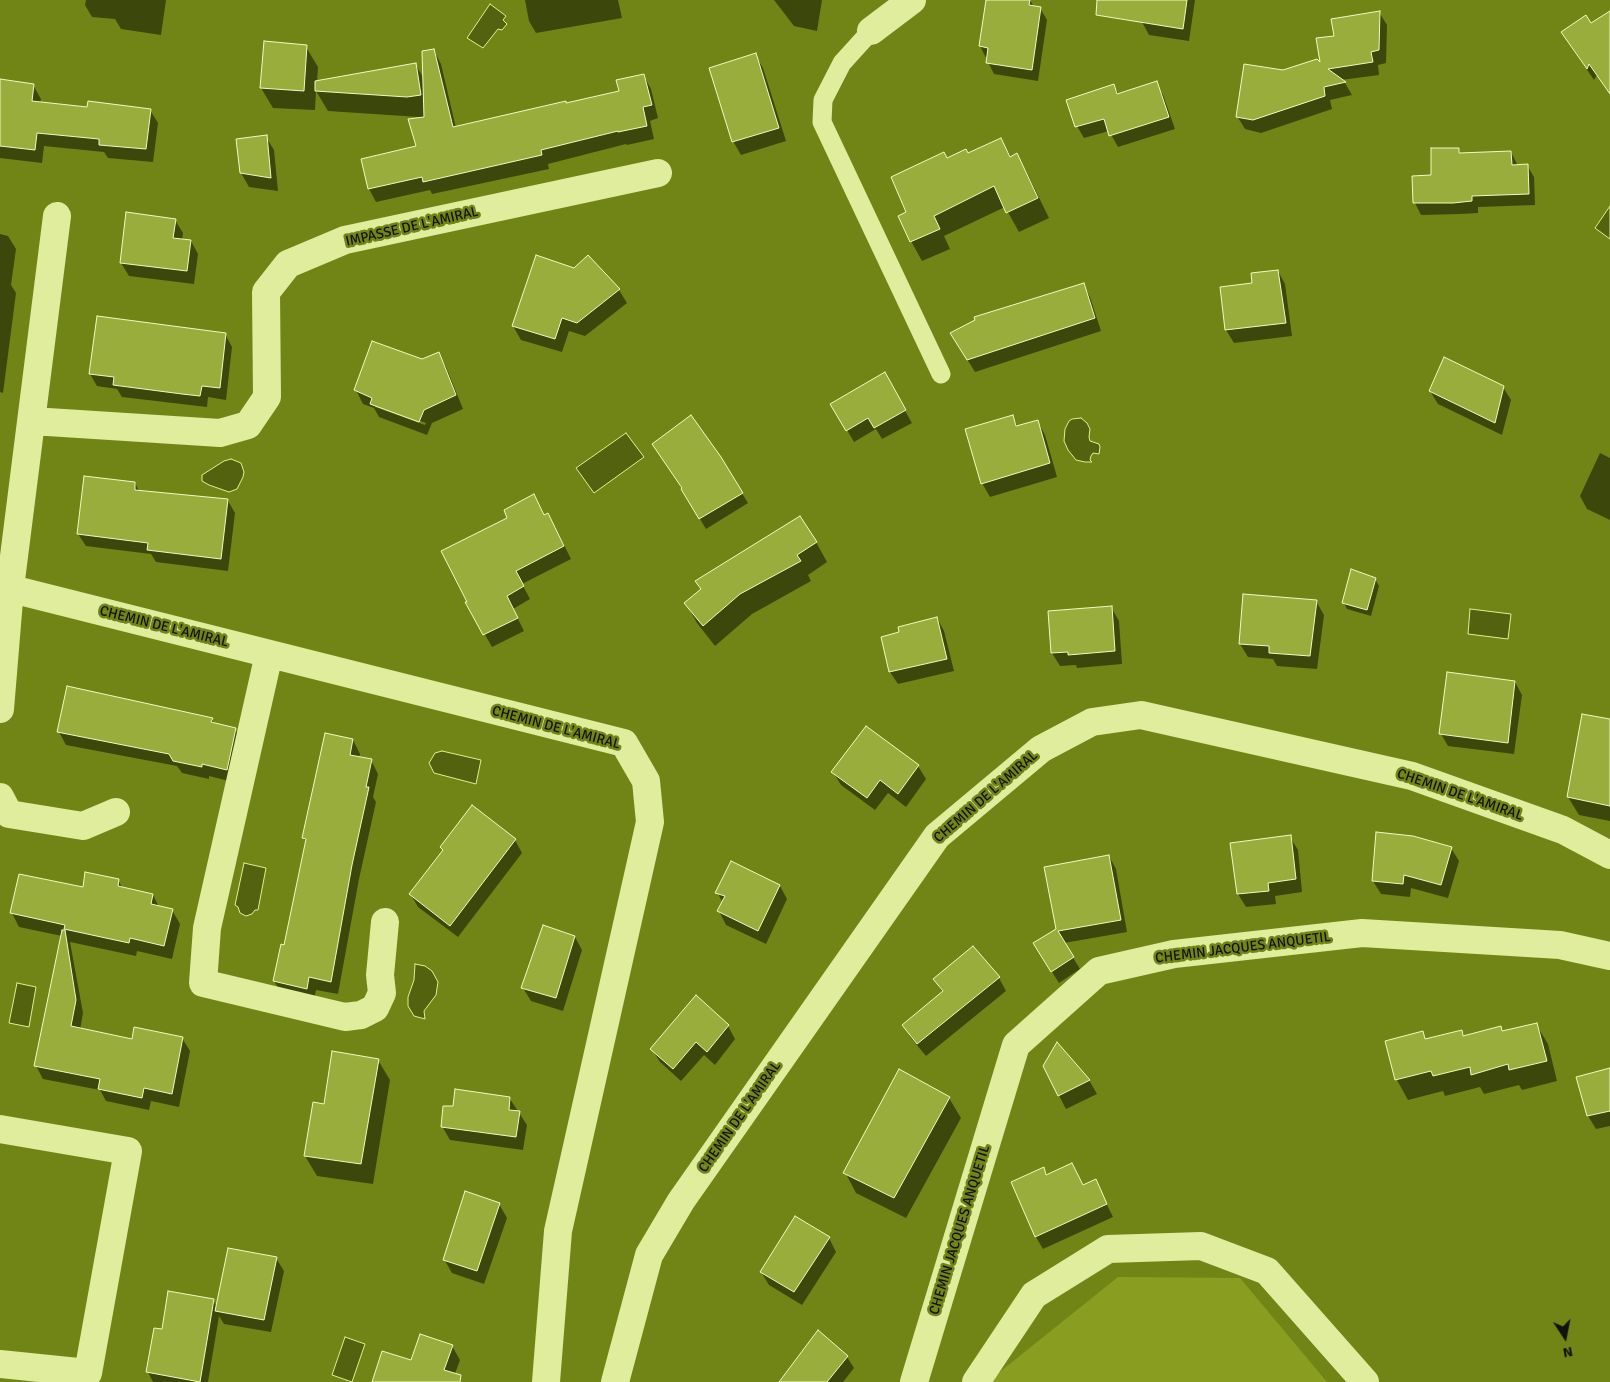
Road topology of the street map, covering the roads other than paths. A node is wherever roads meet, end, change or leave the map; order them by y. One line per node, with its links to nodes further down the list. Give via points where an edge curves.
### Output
1 (912, 0): 2 (street)
2 (871, 31): 5 (lane, via 842,63 823,100 822,122)
3 (658, 173): 6 (street, IMPASSE DE L'AMIRAL, via 345,240 288,264 266,292 267,397 248,425 220,433)
4 (57, 216): 6 (street)
5 (941, 374)
6 (32, 422): 7 (street)
7 (5, 587): 8 (street, CHEMIN DE L'AMIRAL); 9 (street)
8 (269, 654): 13 (street, via 207,928 203,984 345,1017 361,1015 375,1008 382,993 380,976); 17 (street, CHEMIN DE L'AMIRAL, via 624,743 646,781 650,822 558,1231)
9 (0, 709)
10 (0, 797): 11 (street, via 9,814 83,826)
11 (116, 812)
12 (1610, 855): 18 (street, CHEMIN DE L'AMIRAL, via 1564,830 1412,776 1141,715 1092,722 1041,749 938,836 681,1201 649,1254)
13 (385, 922)
14 (1610, 956): 19 (street, CHEMIN JACQUES ANQUETIL, via 1560,945 1362,932 1174,954 1100,971 1016,1045)
15 (0, 1128): 16 (street, via 128,1151 88,1373)
16 (0, 1364)
17 (546, 1382)
18 (615, 1382)
19 (914, 1382)
20 (976, 1382): 21 (street, via 1034,1295 1108,1249 1201,1246 1267,1271)
21 (1365, 1382)

